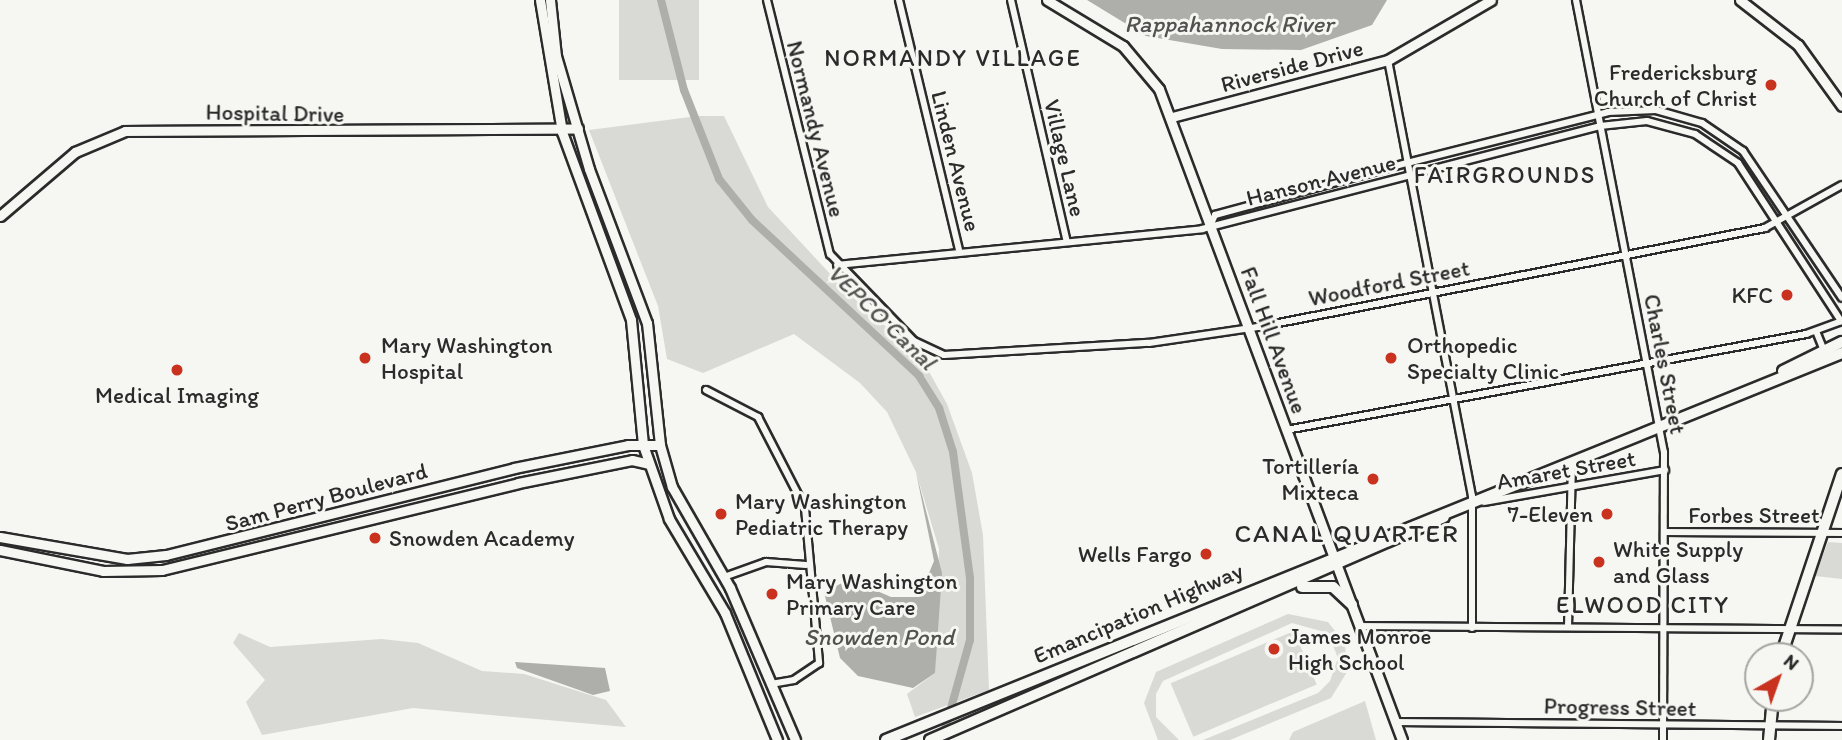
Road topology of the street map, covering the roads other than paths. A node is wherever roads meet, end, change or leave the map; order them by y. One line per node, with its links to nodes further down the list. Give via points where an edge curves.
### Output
1 (540, 0): 16 (street)
2 (550, 0): 15 (street, via 556,56)
3 (766, 0): 27 (street, Normandy Avenue, via 825,243)
4 (899, 0): 25 (street, Linden Avenue)
5 (1011, 0): 24 (street, Village Lane)
6 (1047, 0): 13 (street, Fall Hill Avenue, via 1137,59)
7 (1491, 0): 10 (street, Riverside Drive)
8 (1576, 0): 12 (street, Charles Street)
9 (1740, 0): 11 (street, via 1798,45)
10 (1388, 60): 13 (street, Riverside Drive); 17 (street)
11 (1842, 106)
12 (1598, 114): 14 (street, Charles Street); 17 (street, Hanson Avenue); 21 (street, Hanson Avenue, via 1656,110 1710,127 1749,157)
13 (1172, 117): 22 (street, Fall Hill Avenue)
14 (1600, 126): 18 (street, Hanson Avenue); 23 (street, Hanson Avenue, via 1660,122 1711,142 1744,169); 26 (street, Charles Street)
15 (578, 128): 16 (street, Hospital Drive); 43 (street, via 647,323)
16 (562, 131): 20 (street, Hospital Drive, via 125,131 75,152); 42 (street, via 631,320)
17 (1407, 163): 18 (street); 22 (street, Hanson Avenue, via 1215,215)
18 (1409, 176): 22 (street, Hanson Avenue); 28 (street)
19 (1842, 185): 21 (street, Woodford Street)
20 (0, 216)
21 (1791, 218): 23 (street, Woodford Street); 29 (street, Hanson Avenue)
22 (1211, 224): 24 (street, Hanson Avenue); 31 (street, Fall Hill Avenue)
23 (1780, 224): 26 (street, Woodford Street); 30 (street, Hanson Avenue)
24 (1067, 242): 25 (street, Hanson Avenue)
25 (960, 250): 27 (street, Hanson Avenue)
26 (1626, 256): 28 (street, Woodford Street); 36 (street, Charles Street)
27 (837, 264): 31 (street, Woodford Street, via 914,341 944,355 988,357)
28 (1432, 292): 31 (street, Woodford Street); 39 (street)
29 (1842, 298)
30 (1842, 321): 32 (street)
31 (1249, 329): 41 (street, Fall Hill Avenue)
32 (1816, 331): 34 (street); 36 (street)
33 (1842, 342): 34 (main road, Emancipation Highway)
34 (1824, 351): 37 (main road, Emancipation Highway)
35 (1842, 353): 37 (main road, Emancipation Highway)
36 (1646, 363): 39 (street); 40 (street, Charles Street)
37 (1763, 384): 40 (main road, Emancipation Highway)
38 (706, 390): 57 (street, via 751,410 767,430 805,508)
39 (1453, 401): 41 (street); 49 (street)
40 (1660, 426): 44 (main road, Emancipation Highway); 46 (street, Charles Street)
41 (1286, 430): 56 (street, Fall Hill Avenue)
42 (643, 445): 43 (street, Sam Perry Boulevard); 45 (street); 54 (street, Sam Perry Boulevard, via 514,468 166,555 127,559)
43 (660, 446): 59 (street, via 686,520)
44 (1572, 462): 48 (street); 49 (main road, Emancipation Highway)
45 (649, 464): 55 (street, Sam Perry Boulevard, via 632,460 518,483 162,570 103,571); 75 (street, via 669,519 725,613)
46 (1664, 470): 48 (street, Amaret Street); 51 (street, Charles Street)
47 (1842, 474): 52 (main road)
48 (1571, 487): 49 (street, Amaret Street); 63 (street)
49 (1473, 504): 50 (main road, Emancipation Highway); 64 (street)
50 (1447, 514): 56 (main road, Emancipation Highway); 58 (main road, Emancipation Highway)
51 (1666, 532): 52 (street, Forbes Street); 65 (street, Charles Street)
52 (1820, 533): 53 (street, Forbes Street); 67 (main road)
53 (1842, 533)
54 (0, 537)
55 (0, 551)
56 (1333, 556): 58 (street, Fall Hill Avenue); 77 (main road, Emancipation Highway)
57 (806, 565): 59 (street, via 766,562); 69 (street, via 819,663 794,680)
58 (1338, 567): 60 (main road, Emancipation Highway); 61 (street, Fall Hill Avenue)
59 (724, 578): 69 (street)
60 (1286, 589): 61 (main road, via 1329,585); 78 (main road, Emancipation Highway)
61 (1352, 605): 62 (street, Fall Hill Avenue)
62 (1360, 626): 64 (street); 71 (street, Fall Hill Avenue)
63 (1568, 627): 64 (street); 65 (street)
64 (1472, 628)
65 (1664, 628): 67 (street); 72 (street, Charles Street)
66 (1842, 629): 67 (street)
67 (1787, 630): 68 (main road)
68 (1784, 642)
69 (772, 684): 76 (street)
70 (1772, 712): 73 (main road)
71 (1397, 722): 72 (street, Progress Street); 79 (street, Fall Hill Avenue)
72 (1663, 725): 73 (street, Progress Street); 80 (street, Charles Street)
73 (1770, 726): 74 (street, Progress Street); 81 (main road)
74 (1842, 726)
75 (777, 740)
76 (795, 740)
77 (886, 740)
78 (930, 740)
79 (1402, 740)
80 (1663, 740)
81 (1769, 740)

